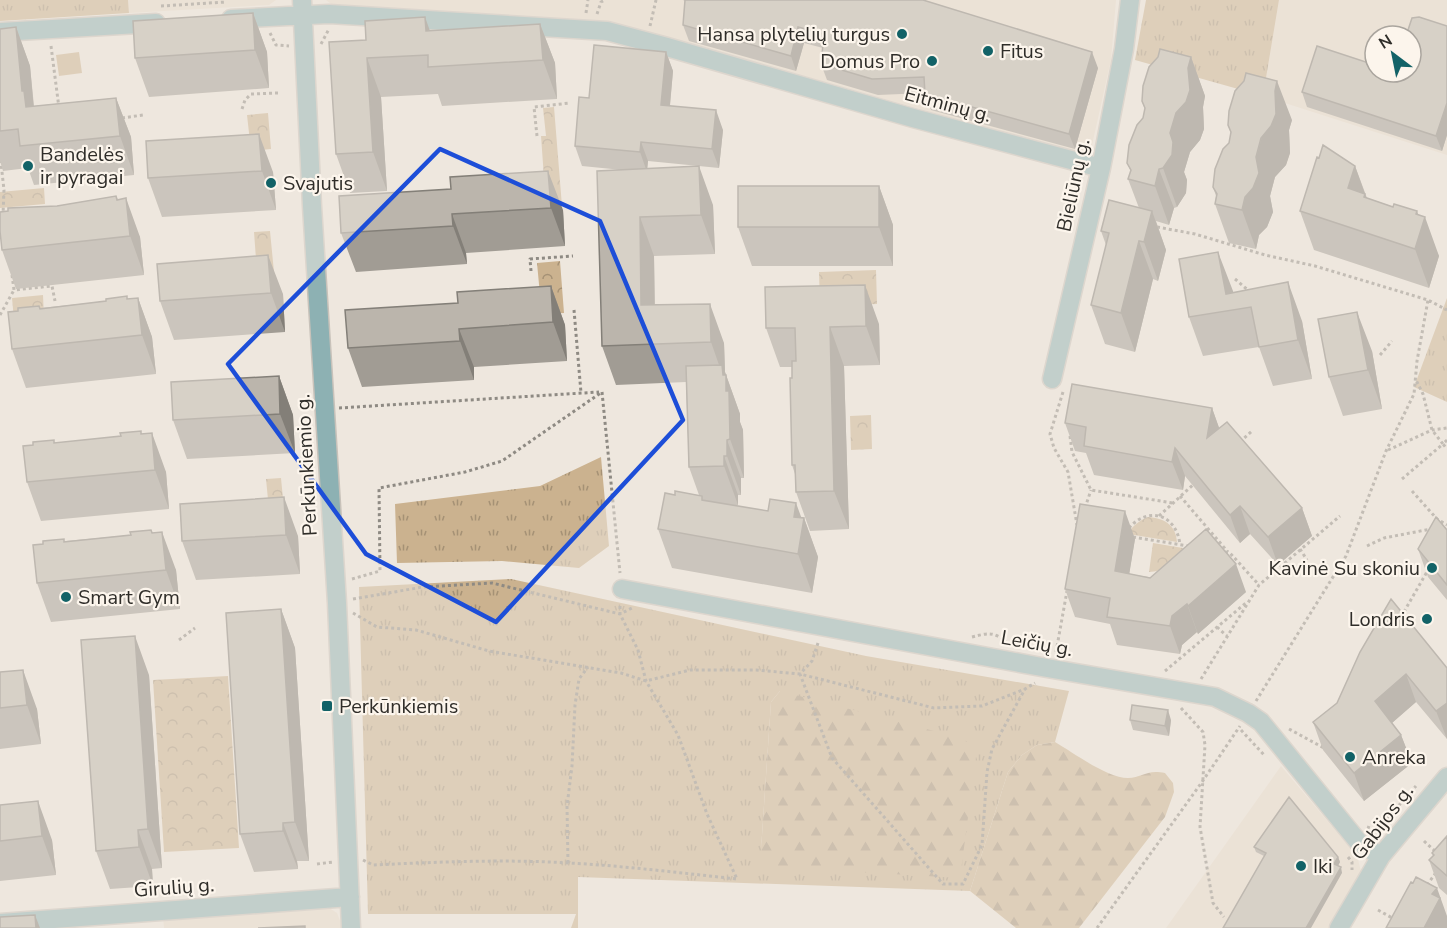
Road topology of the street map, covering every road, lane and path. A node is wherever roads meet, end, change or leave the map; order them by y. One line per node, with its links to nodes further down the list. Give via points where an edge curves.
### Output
1 (588, 0): 6 (path)
2 (656, 0): 5 (path)
3 (1130, 0): 24 (street, Bieliūnų g.)
4 (302, 8): 7 (street, Eitminų g.); 14 (street, Perkūnkiemio g.); 24 (street, Eitminų g., via 341,15 607,31)
5 (653, 13)
6 (586, 14)
7 (215, 20)
8 (171, 22): 12 (street)
9 (329, 31): 14 (path, via 320,46)
10 (0, 32): 12 (street)
11 (270, 33): 14 (path, via 276,45)
12 (50, 38): 13 (path); 15 (path); 20 (path)
13 (62, 46)
14 (304, 46): 44 (street, Perkūnkiemio g.)
15 (41, 47)
16 (278, 93): 18 (path, via 251,94)
17 (570, 103): 22 (path, via 534,106)
18 (242, 109)
19 (143, 115): 21 (path)
20 (60, 116)
21 (119, 118)
22 (537, 136)
23 (0, 154): 25 (path)
24 (1101, 168): 40 (street, Bieliūnų g.)
25 (4, 221)
26 (1148, 226): 33 (path, via 1195,234)
27 (573, 256): 29 (path, via 530,259)
28 (11, 266): 31 (path)
29 (531, 271)
30 (1234, 279): 32 (path)
31 (14, 290): 34 (path, via 52,286); 37 (path)
32 (1249, 291)
33 (1428, 300): 36 (path); 41 (path)
34 (55, 301)
35 (574, 310): 43 (path)
36 (1447, 310)
37 (0, 315)
38 (1392, 341): 39 (path)
39 (1380, 355)
40 (1052, 379): 63 (path, via 1066,383 1050,434 1068,472 1078,527)
41 (1415, 379): 47 (path); 53 (path, via 1414,394)
42 (602, 392): 43 (path); 73 (path, via 502,461 379,488 380,571); 76 (path)
43 (581, 393): 44 (path)
44 (326, 409): 78 (street, Perkūnkiemio g.)
45 (1447, 428): 47 (path)
46 (1253, 430): 50 (path)
47 (1432, 430): 51 (path); 53 (path)
48 (1070, 436): 56 (path, via 1072,452)
49 (1447, 440): 51 (path)
50 (1238, 444)
51 (1443, 444): 52 (path); 54 (path)
52 (1447, 449)
53 (1386, 451): 99 (path, via 1346,556)
54 (1402, 479)
55 (1197, 481): 58 (path)
56 (1091, 490): 59 (path); 60 (path)
57 (1412, 491): 64 (path)
58 (1180, 496): 59 (path); 70 (path)
59 (1173, 503): 61 (path)
60 (1084, 509)
61 (1159, 516): 65 (path, via 1173,524); 65 (path, via 1142,517 1125,535)
62 (1340, 516): 68 (path)
63 (1081, 518)
64 (1447, 525): 67 (path, via 1384,538)
65 (1180, 545): 66 (path)
66 (1190, 546)
67 (1367, 546)
68 (1300, 549): 71 (path); 75 (path)
69 (1220, 551): 70 (path)
70 (1230, 553): 75 (path)
71 (1308, 560)
72 (1430, 566): 83 (path)
73 (352, 578)
74 (1068, 584): 88 (path)
75 (1259, 585): 77 (path)
76 (622, 589): 81 (path); 99 (street, Leičių g., via 1215,697)
77 (1250, 599): 82 (path); 85 (path)
78 (337, 603): 81 (path, via 423,587 492,583); 89 (path, via 377,627 416,630 489,651); 113 (street, Perkūnkiemio g.)
79 (631, 608): 80 (path)
80 (642, 610)
81 (620, 614): 94 (path, via 638,650)
82 (1217, 627): 85 (path); 90 (path)
83 (1396, 627)
84 (195, 628): 86 (path)
85 (1227, 637): 93 (path)
86 (179, 640)
87 (818, 643): 91 (path, via 812,661)
88 (1056, 652)
89 (588, 667): 94 (path); 110 (path, via 579,680 575,705)
90 (1163, 672)
91 (800, 674): 94 (path, via 690,670); 95 (path, via 934,708 982,706); 95 (path, via 832,758 943,884 963,884 982,845 992,749)
92 (1026, 679): 95 (path, via 1038,681)
93 (1201, 679)
94 (646, 681): 110 (path, via 678,735 707,814 737,879)
95 (1025, 689)
96 (1174, 705): 97 (path)
97 (1180, 706): 98 (path); 105 (path, via 1203,732 1206,745)
98 (1190, 708)
99 (1244, 720): 100 (path); 101 (street, Leičių g., via 1261,722); 103 (path); 105 (path)
100 (1231, 723)
101 (1269, 732): 102 (path, via 1281,725 1324,748); 108 (street, Leičių g., via 1360,844)
102 (1328, 742)
103 (1266, 757)
104 (1447, 777): 108 (street, Gabijos g.)
105 (1202, 783): 115 (path, via 1200,827 1213,903); 119 (path)
106 (1424, 841): 107 (path)
107 (1438, 854)
108 (1381, 856): 120 (street, Gabijos g.)
109 (363, 860): 110 (path, via 373,865 441,861)
110 (567, 863)
111 (1439, 869): 112 (path)
112 (1426, 887)
113 (350, 897): 117 (street, Girulių g.); 118 (street, Perkūnkiemio g.)
114 (1378, 910): 116 (path)
115 (1224, 917)
116 (1395, 919)
117 (0, 923)
118 (351, 928)
119 (1097, 928)
120 (1340, 928)

